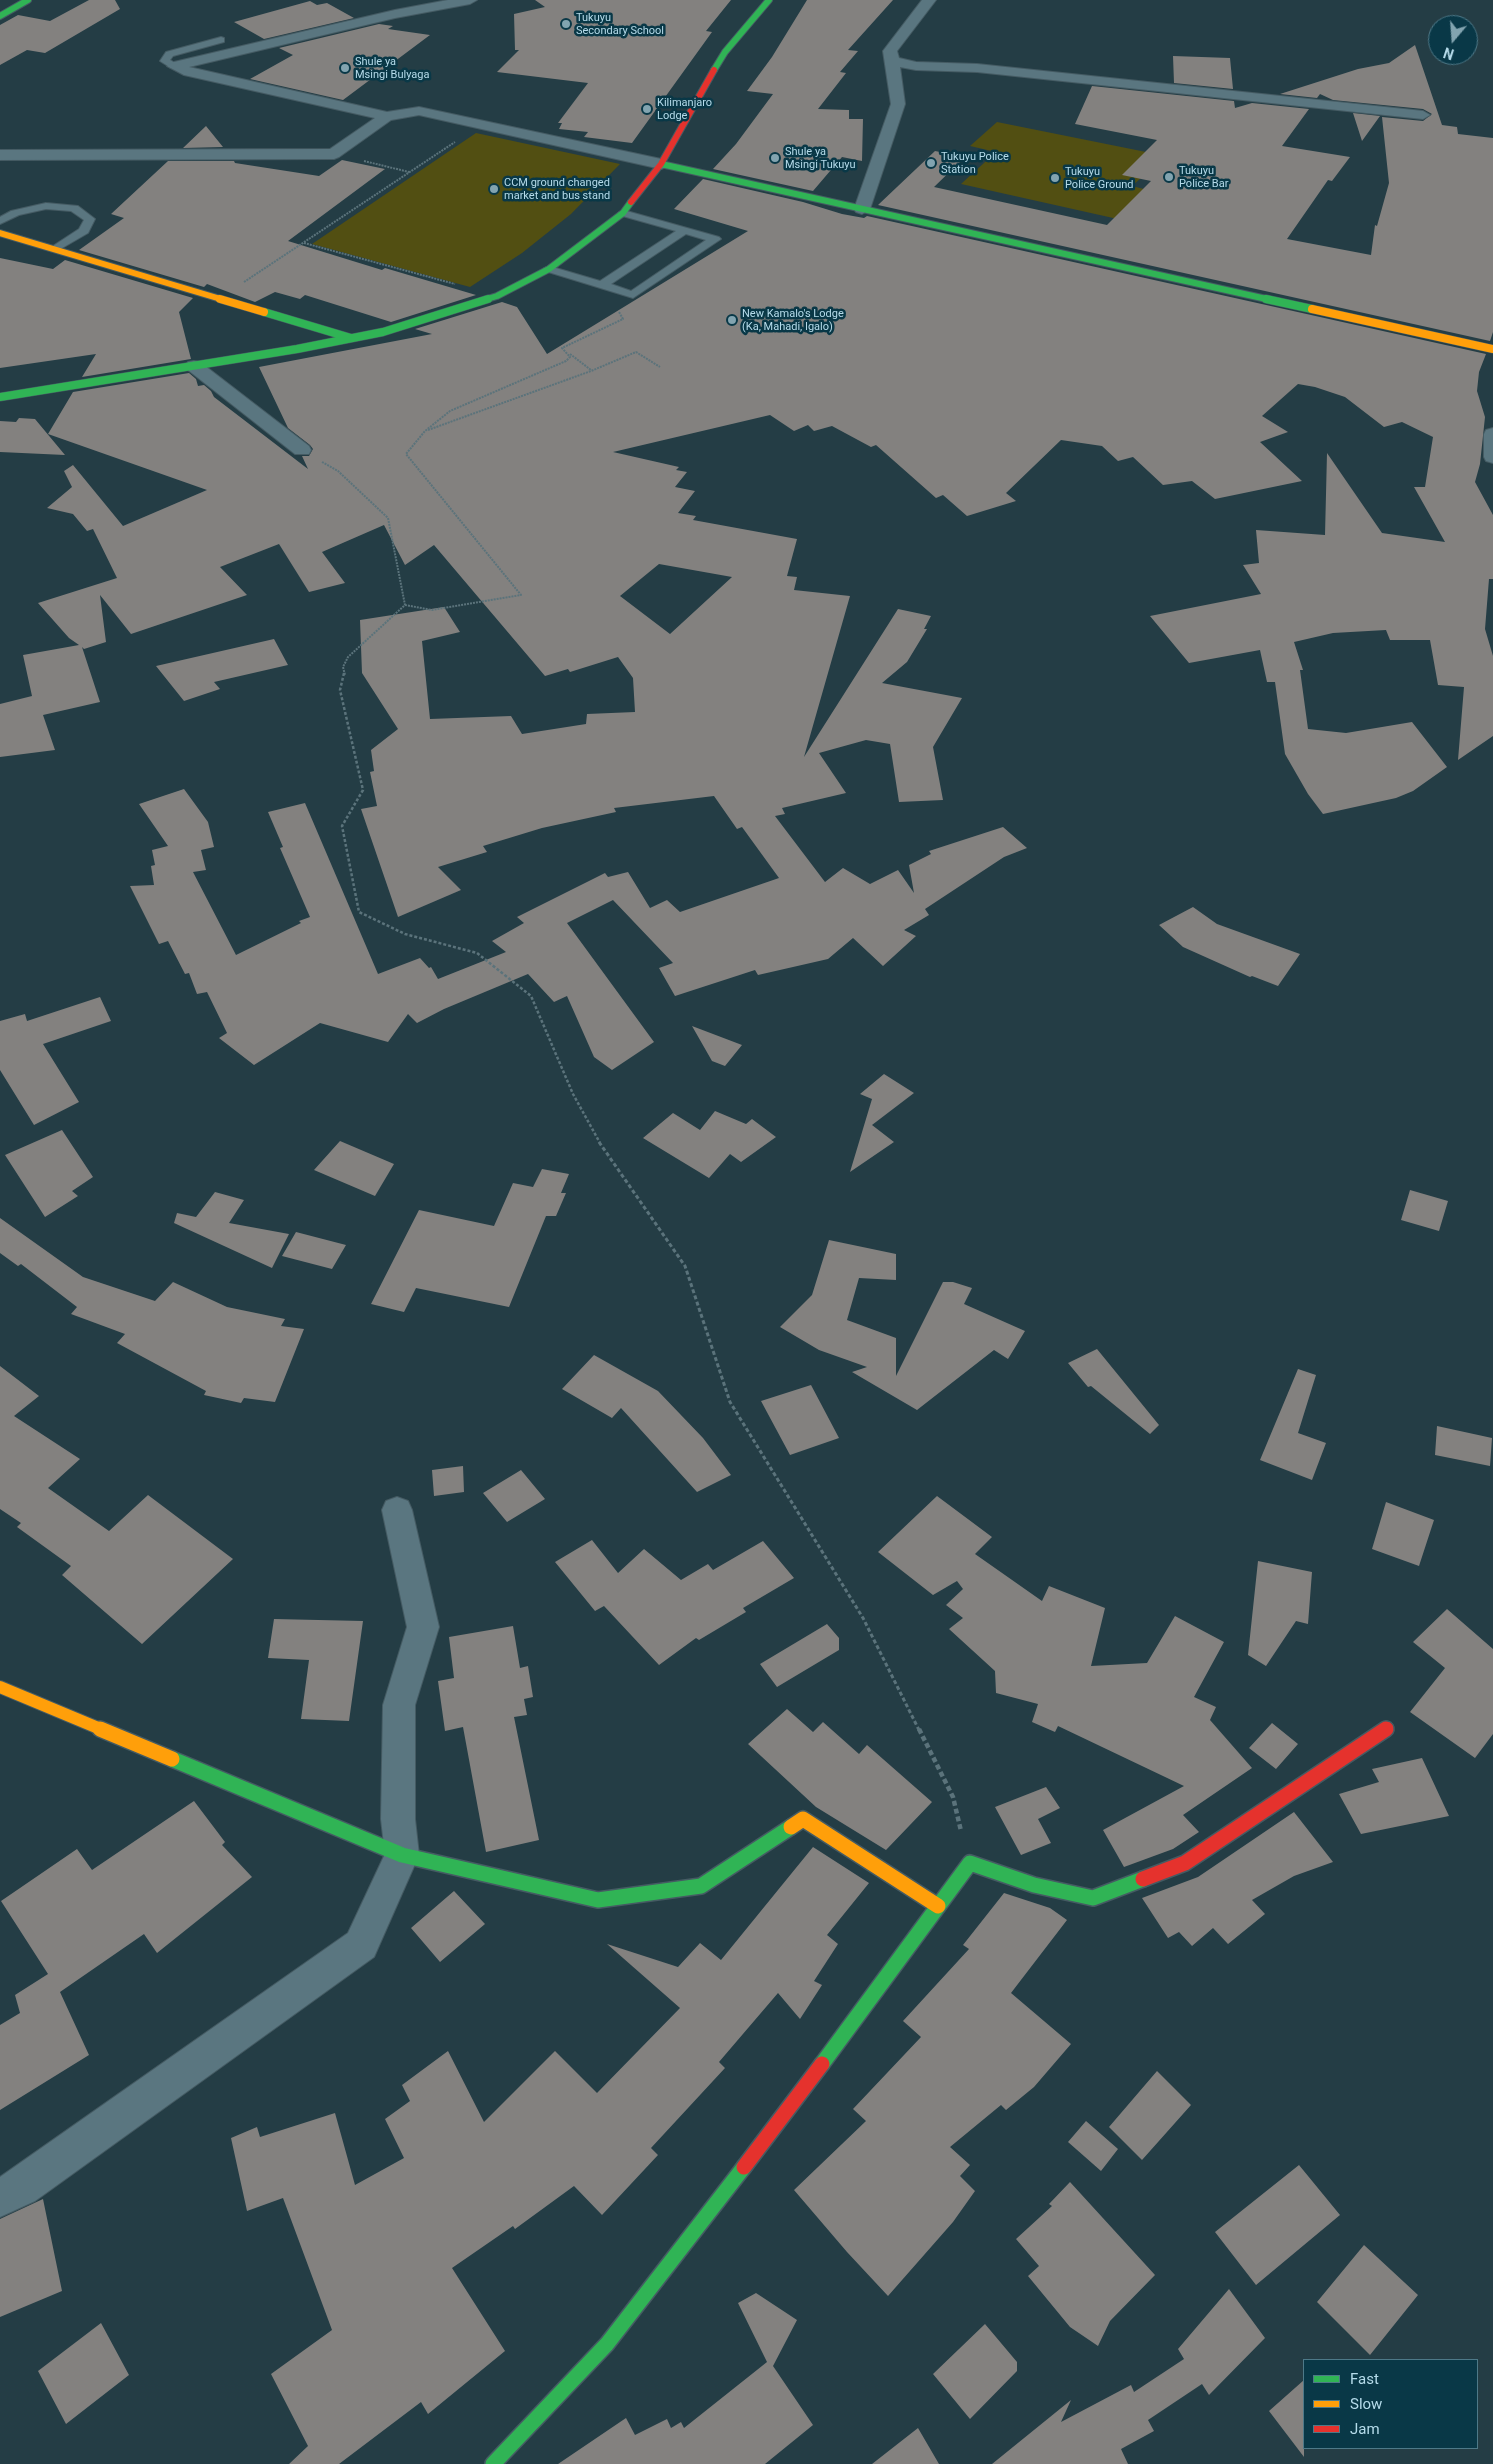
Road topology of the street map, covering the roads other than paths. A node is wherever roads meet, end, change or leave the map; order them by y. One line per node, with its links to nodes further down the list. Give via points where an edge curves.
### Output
1 (25, 0): 5 (main road)
2 (470, 0): 8 (street, via 385,16)
3 (768, 0): 12 (main road, via 725,52)
4 (928, 0): 7 (street, via 890,51)
5 (0, 16)
6 (221, 40): 8 (lane, via 169,54 165,61)
7 (892, 61): 9 (street, via 916,66 996,69); 13 (street, via 898,104)
8 (174, 66): 10 (street)
9 (1423, 115)
10 (387, 116): 11 (street, via 334,154); 12 (street, via 419,111)
11 (0, 155)
12 (661, 164): 13 (main road); 14 (main road)
13 (862, 209): 22 (main road)
14 (623, 213): 16 (lane); 19 (main road)
15 (0, 221): 18 (lane, via 15,213 46,206 74,208 90,219 84,231)
16 (684, 231): 20 (lane); 20 (lane, via 715,240 633,295)
17 (0, 233): 18 (main road)
18 (57, 248): 21 (main road)
19 (549, 269): 20 (lane); 21 (main road, via 496,296 382,332)
20 (601, 286)
21 (351, 338): 23 (main road)
22 (1493, 349)
23 (194, 366): 24 (main road); 26 (street)
24 (0, 396)
25 (1493, 434): 27 (street)
26 (302, 450)
27 (1493, 457)
28 (397, 1510): 31 (street, via 423,1627 399,1705 398,1819)
29 (0, 1687): 31 (main road)
30 (1387, 1728): 32 (main road, via 1185,1863 1093,1898 1034,1885 970,1863)
31 (402, 1855): 32 (main road, via 598,1900 701,1886 803,1819); 33 (street, via 361,1945 21,2187)
32 (938, 1906): 34 (main road, via 800,2094 607,2344)
33 (0, 2198)
34 (493, 2464)

